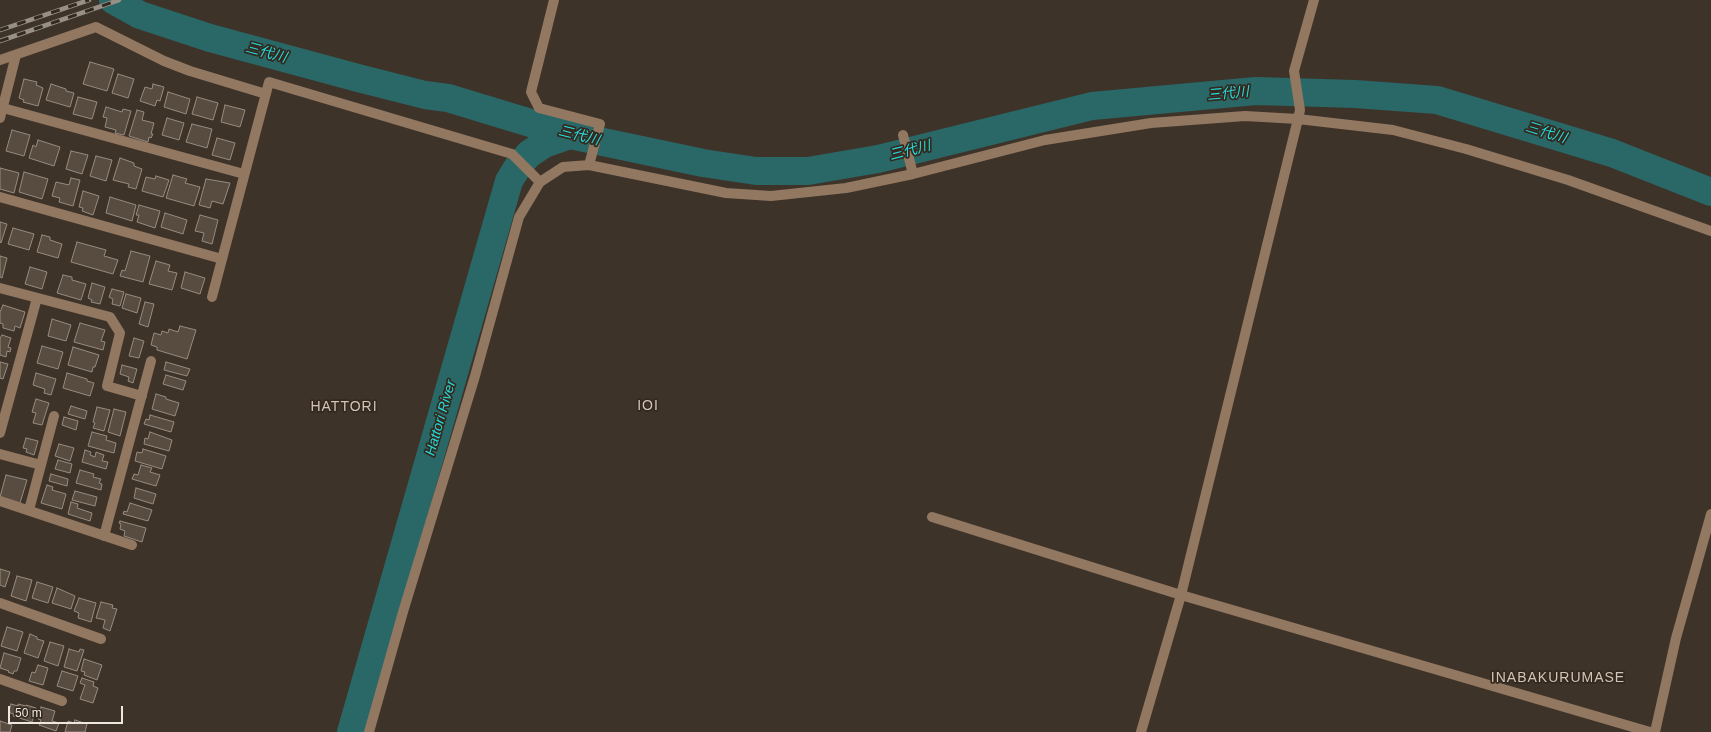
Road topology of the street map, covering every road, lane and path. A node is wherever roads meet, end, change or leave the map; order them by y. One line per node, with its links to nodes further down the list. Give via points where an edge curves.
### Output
1 (554, 0): 10 (street, via 530,92 539,108 600,124)
2 (1314, 0): 7 (street, via 1294,71)
3 (16, 55): 4 (street); 5 (street, via 96,27 164,61); 6 (street)
4 (0, 60)
5 (266, 94): 12 (street); 13 (street, via 269,82 512,154)
6 (3, 108): 8 (street); 12 (street)
7 (1299, 115): 11 (street, via 1151,123 1045,140); 15 (street, via 1393,130 1466,149 1568,180); 32 (street)
8 (0, 118)
9 (904, 137): 11 (street)
10 (590, 163): 11 (street, via 726,193 771,196 846,188); 13 (street, via 563,167)
11 (913, 173)
12 (244, 174): 16 (street)
13 (537, 179): 37 (street, via 519,218 475,376)
14 (0, 197): 16 (street)
15 (1711, 231)
16 (222, 259): 18 (street)
17 (0, 288): 19 (street)
18 (212, 297)
19 (37, 298): 21 (street, via 110,317 120,333 107,386); 23 (street)
20 (151, 360): 21 (street)
21 (142, 396): 30 (street)
22 (54, 416): 25 (street)
23 (0, 433)
24 (0, 454): 25 (street)
25 (41, 465): 27 (street)
26 (0, 501): 27 (street)
27 (29, 510): 30 (street)
28 (1711, 514): 40 (street, via 1676,638)
29 (932, 517): 32 (street)
30 (104, 536): 31 (street)
31 (132, 545)
32 (1181, 595): 38 (street); 39 (street)
33 (0, 603): 34 (street)
34 (101, 639)
35 (0, 679): 36 (street)
36 (62, 701)
37 (369, 732)
38 (1141, 732)
39 (1650, 732)
40 (1655, 732)

